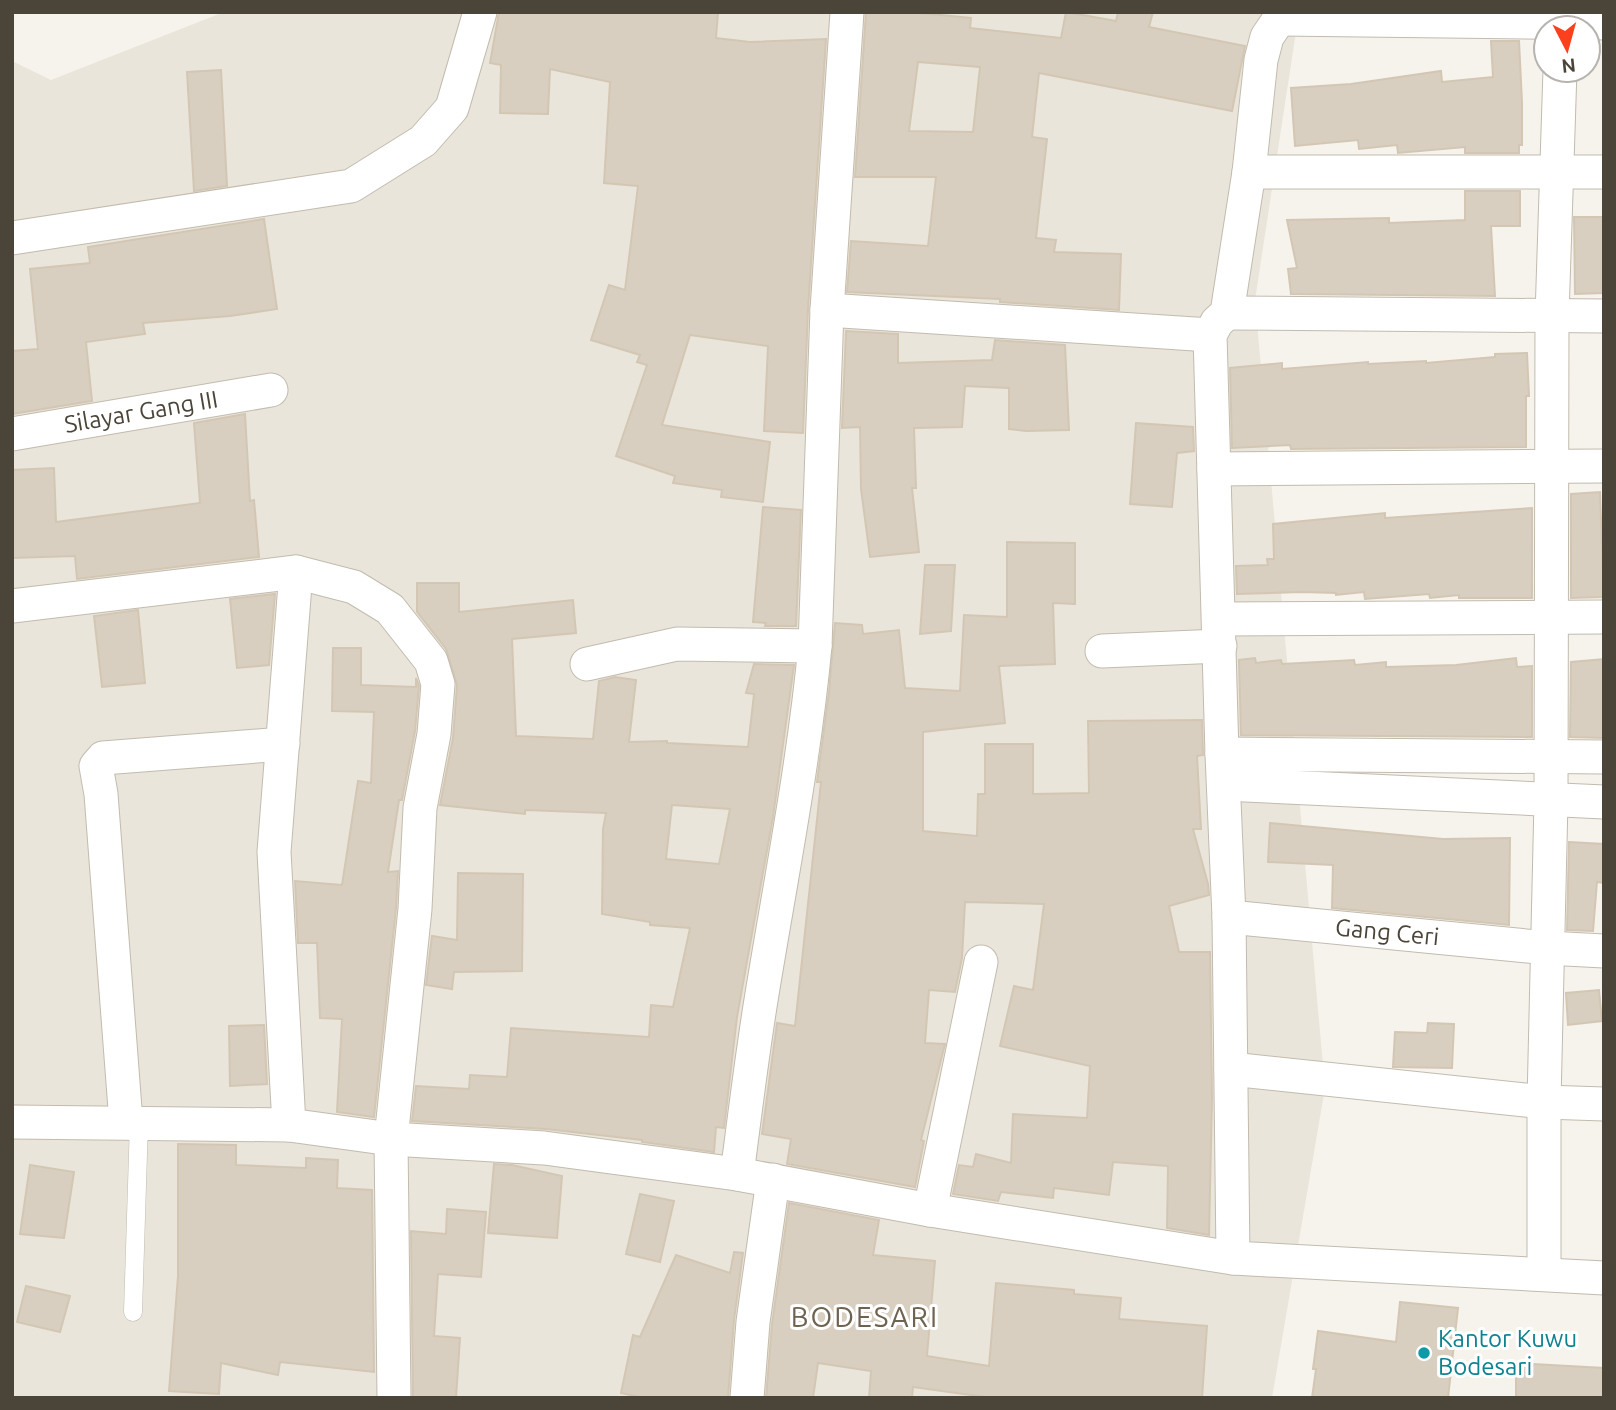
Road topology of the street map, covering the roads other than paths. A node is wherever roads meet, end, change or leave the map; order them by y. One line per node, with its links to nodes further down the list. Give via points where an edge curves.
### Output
1 (480, 12): 9 (street, via 452,108 424,141 351,186)
2 (847, 12): 10 (street)
3 (1282, 16): 4 (street); 6 (street, via 1267,37 1261,60)
4 (1532, 20)
5 (1560, 84): 7 (street)
6 (1249, 172): 7 (street); 13 (street)
7 (1558, 172): 8 (street); 11 (street)
8 (1604, 172)
9 (12, 238)
10 (827, 310): 13 (street); 24 (street)
11 (1552, 316): 12 (street); 13 (street); 16 (street)
12 (1604, 316)
13 (1219, 324): 18 (street)
14 (271, 390): 15 (street, Silayar Gang III)
15 (12, 434)
16 (1553, 466): 17 (street); 18 (street); 21 (street)
17 (1604, 466)
18 (1214, 469): 23 (street)
19 (296, 572): 20 (street); 27 (street); 43 (street, via 354,587 390,610 431,661 438,684 420,808 415,909)
20 (12, 606)
21 (1550, 616): 22 (street); 23 (street); 28 (street)
22 (1604, 617)
23 (1220, 632): 25 (street); 30 (street)
24 (815, 646): 26 (street, via 677,644); 44 (street, via 794,816)
25 (1102, 651)
26 (587, 664)
27 (283, 744): 41 (street, via 103,758 96,766); 42 (street, via 274,852)
28 (1551, 755): 29 (street); 30 (street); 31 (street)
29 (1604, 757)
30 (1223, 769): 31 (street); 33 (street)
31 (1551, 801): 32 (street); 34 (street)
32 (1604, 802)
33 (1229, 918): 34 (street, Gang Ceri); 37 (street)
34 (1547, 948): 35 (street, Gang Ceri); 38 (street)
35 (1604, 951)
36 (981, 962): 46 (street)
37 (1231, 1069): 38 (street); 47 (street)
38 (1544, 1101): 39 (street); 48 (street)
39 (1604, 1104)
40 (12, 1122): 41 (street)
41 (133, 1122): 42 (street); 50 (lane)
42 (289, 1125): 43 (street)
43 (391, 1139): 44 (street, via 544,1148); 51 (street)
44 (737, 1174): 45 (street)
45 (773, 1180): 46 (street); 52 (street)
46 (930, 1210): 47 (street)
47 (1233, 1258): 48 (street)
48 (1544, 1273): 49 (street)
49 (1604, 1278)
50 (133, 1312)
51 (394, 1398)
52 (747, 1398)

